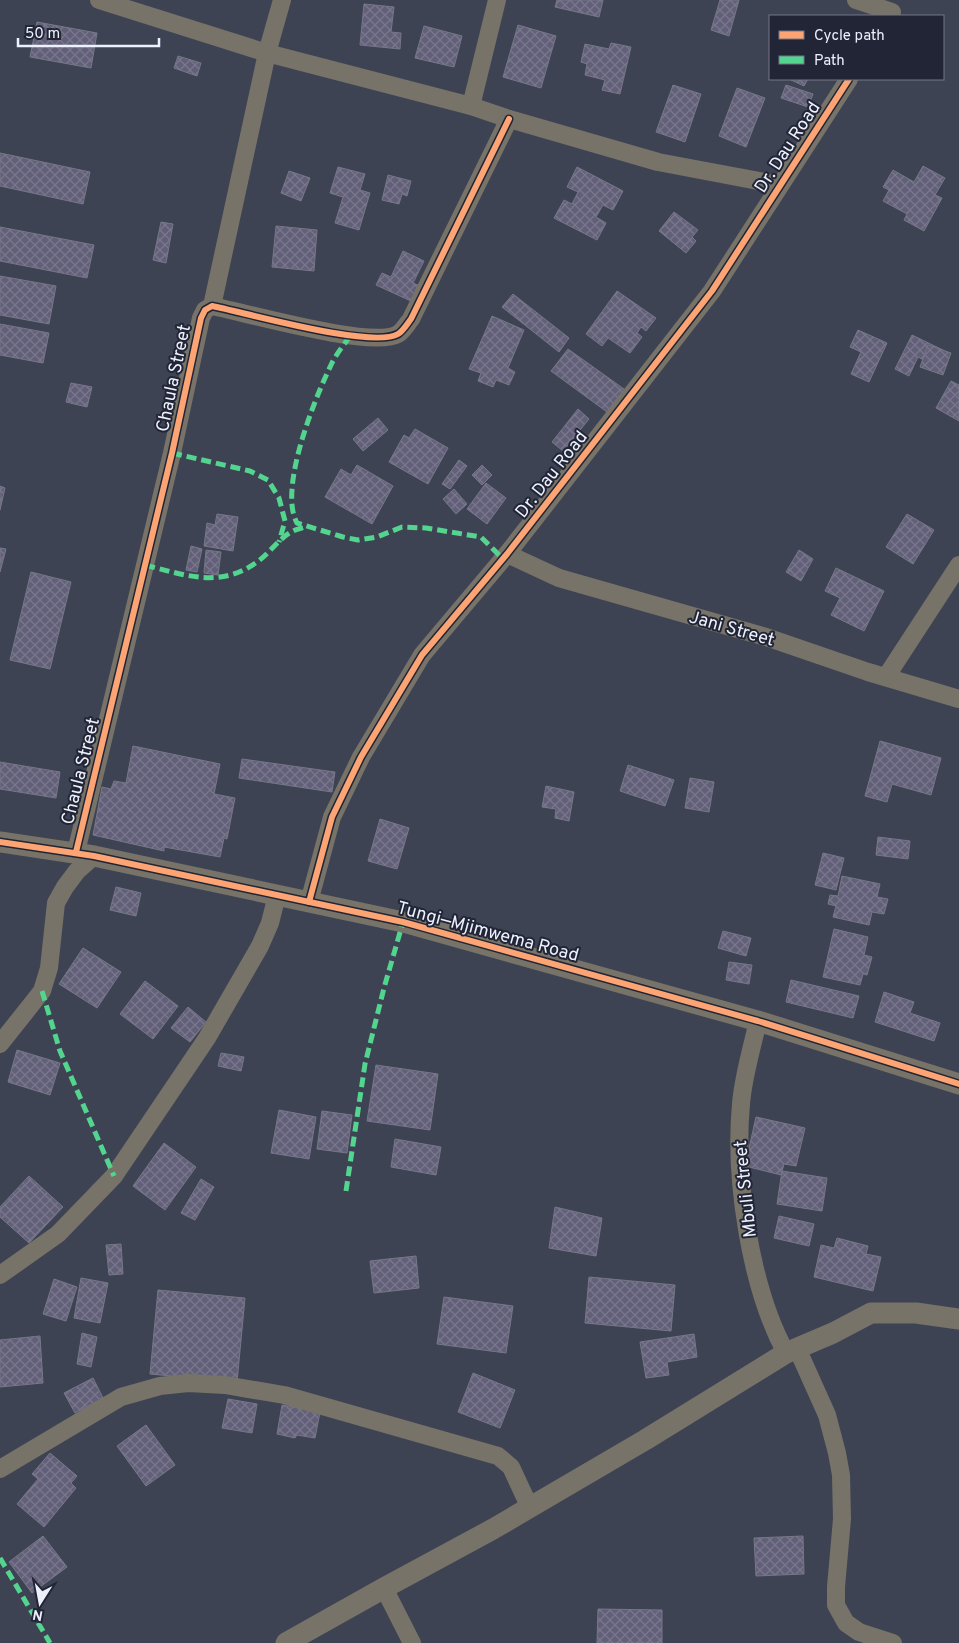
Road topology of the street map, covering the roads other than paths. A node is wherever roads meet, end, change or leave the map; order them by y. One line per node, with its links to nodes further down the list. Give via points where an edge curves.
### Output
1 (99, 0): 6 (street)
2 (282, 0): 6 (street)
3 (497, 0): 8 (street)
4 (856, 0): 5 (street)
5 (894, 10)
6 (267, 54): 8 (street); 11 (street)
7 (848, 80): 10 (street, Dr. Dau Road)
8 (471, 106): 9 (street)
9 (509, 119): 10 (street, via 658,162); 11 (street, via 411,319 398,334 380,339 341,335)
10 (780, 185): 12 (street, Dr. Dau Road, via 712,291)
11 (212, 306): 17 (street, Chaula Street, via 201,318)
12 (507, 554): 14 (street, Jani Street, via 559,578 766,637); 19 (street, Dr. Dau Road, via 422,655 361,757 332,817)
13 (959, 565): 14 (street)
14 (886, 677): 15 (street, Jani Street)
15 (959, 699)
16 (0, 842): 17 (street, Tungi—Mjimwema Road)
17 (85, 854): 18 (street, Tungi—Mjimwema Road); 21 (street, via 56,903 49,968 42,991)
18 (277, 895): 19 (street, Tungi—Mjimwema Road); 23 (street, via 260,946 202,1046 114,1176 58,1234)
19 (309, 902): 20 (street, Tungi—Mjimwema Road, via 404,922)
20 (758, 1021): 22 (street, Tungi—Mjimwema Road); 25 (street, Mbuli Street, via 741,1102 738,1152 747,1227 758,1282 775,1332)
21 (0, 1044)
22 (959, 1084)
23 (0, 1275)
24 (959, 1319): 25 (street, via 916,1313 871,1313)
25 (792, 1351): 27 (street); 31 (street, Mbuli Street, via 828,1415 841,1475 842,1519 836,1605 846,1623 859,1632)
26 (0, 1469): 27 (street, via 121,1397 188,1382 225,1384 284,1395 498,1456 511,1467)
27 (530, 1508): 28 (street)
28 (384, 1588): 29 (street); 30 (street)
29 (286, 1643)
30 (412, 1643)
31 (893, 1643)

